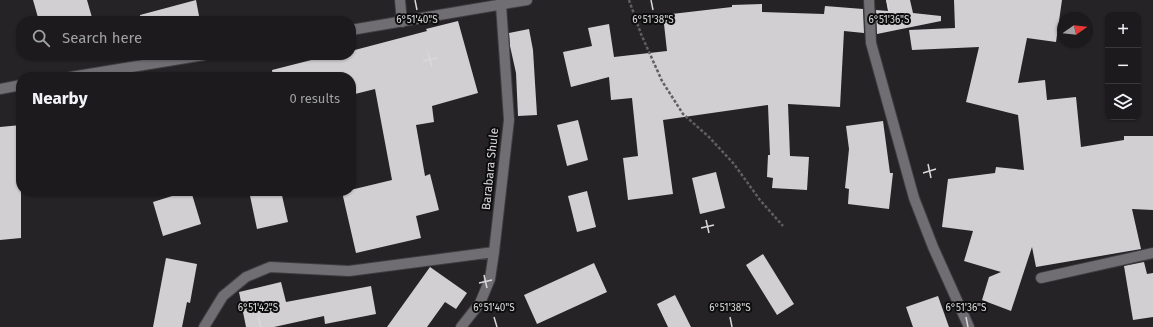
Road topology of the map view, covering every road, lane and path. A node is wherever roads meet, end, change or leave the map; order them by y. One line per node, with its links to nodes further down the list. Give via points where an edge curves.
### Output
1 (400, 0): 6 (street)
2 (527, 0): 5 (street)
3 (629, 0): 12 (path, via 662,81 683,114 734,164)
4 (869, 0): 18 (street, via 871,43 914,198)
5 (501, 5): 6 (street); 13 (street, Barabara Shule, via 509,120)
6 (402, 22): 7 (street)
7 (356, 29)
8 (174, 60): 9 (street)
9 (101, 72)
10 (16, 86): 11 (street)
11 (0, 89)
12 (783, 226)
13 (494, 252): 16 (street, via 349,271 270,267 246,277 224,296); 17 (street, Barabara Shule, via 490,279 480,303)
14 (1153, 253): 15 (street)
15 (1041, 278)
16 (204, 327)
17 (461, 327)
18 (969, 327)

